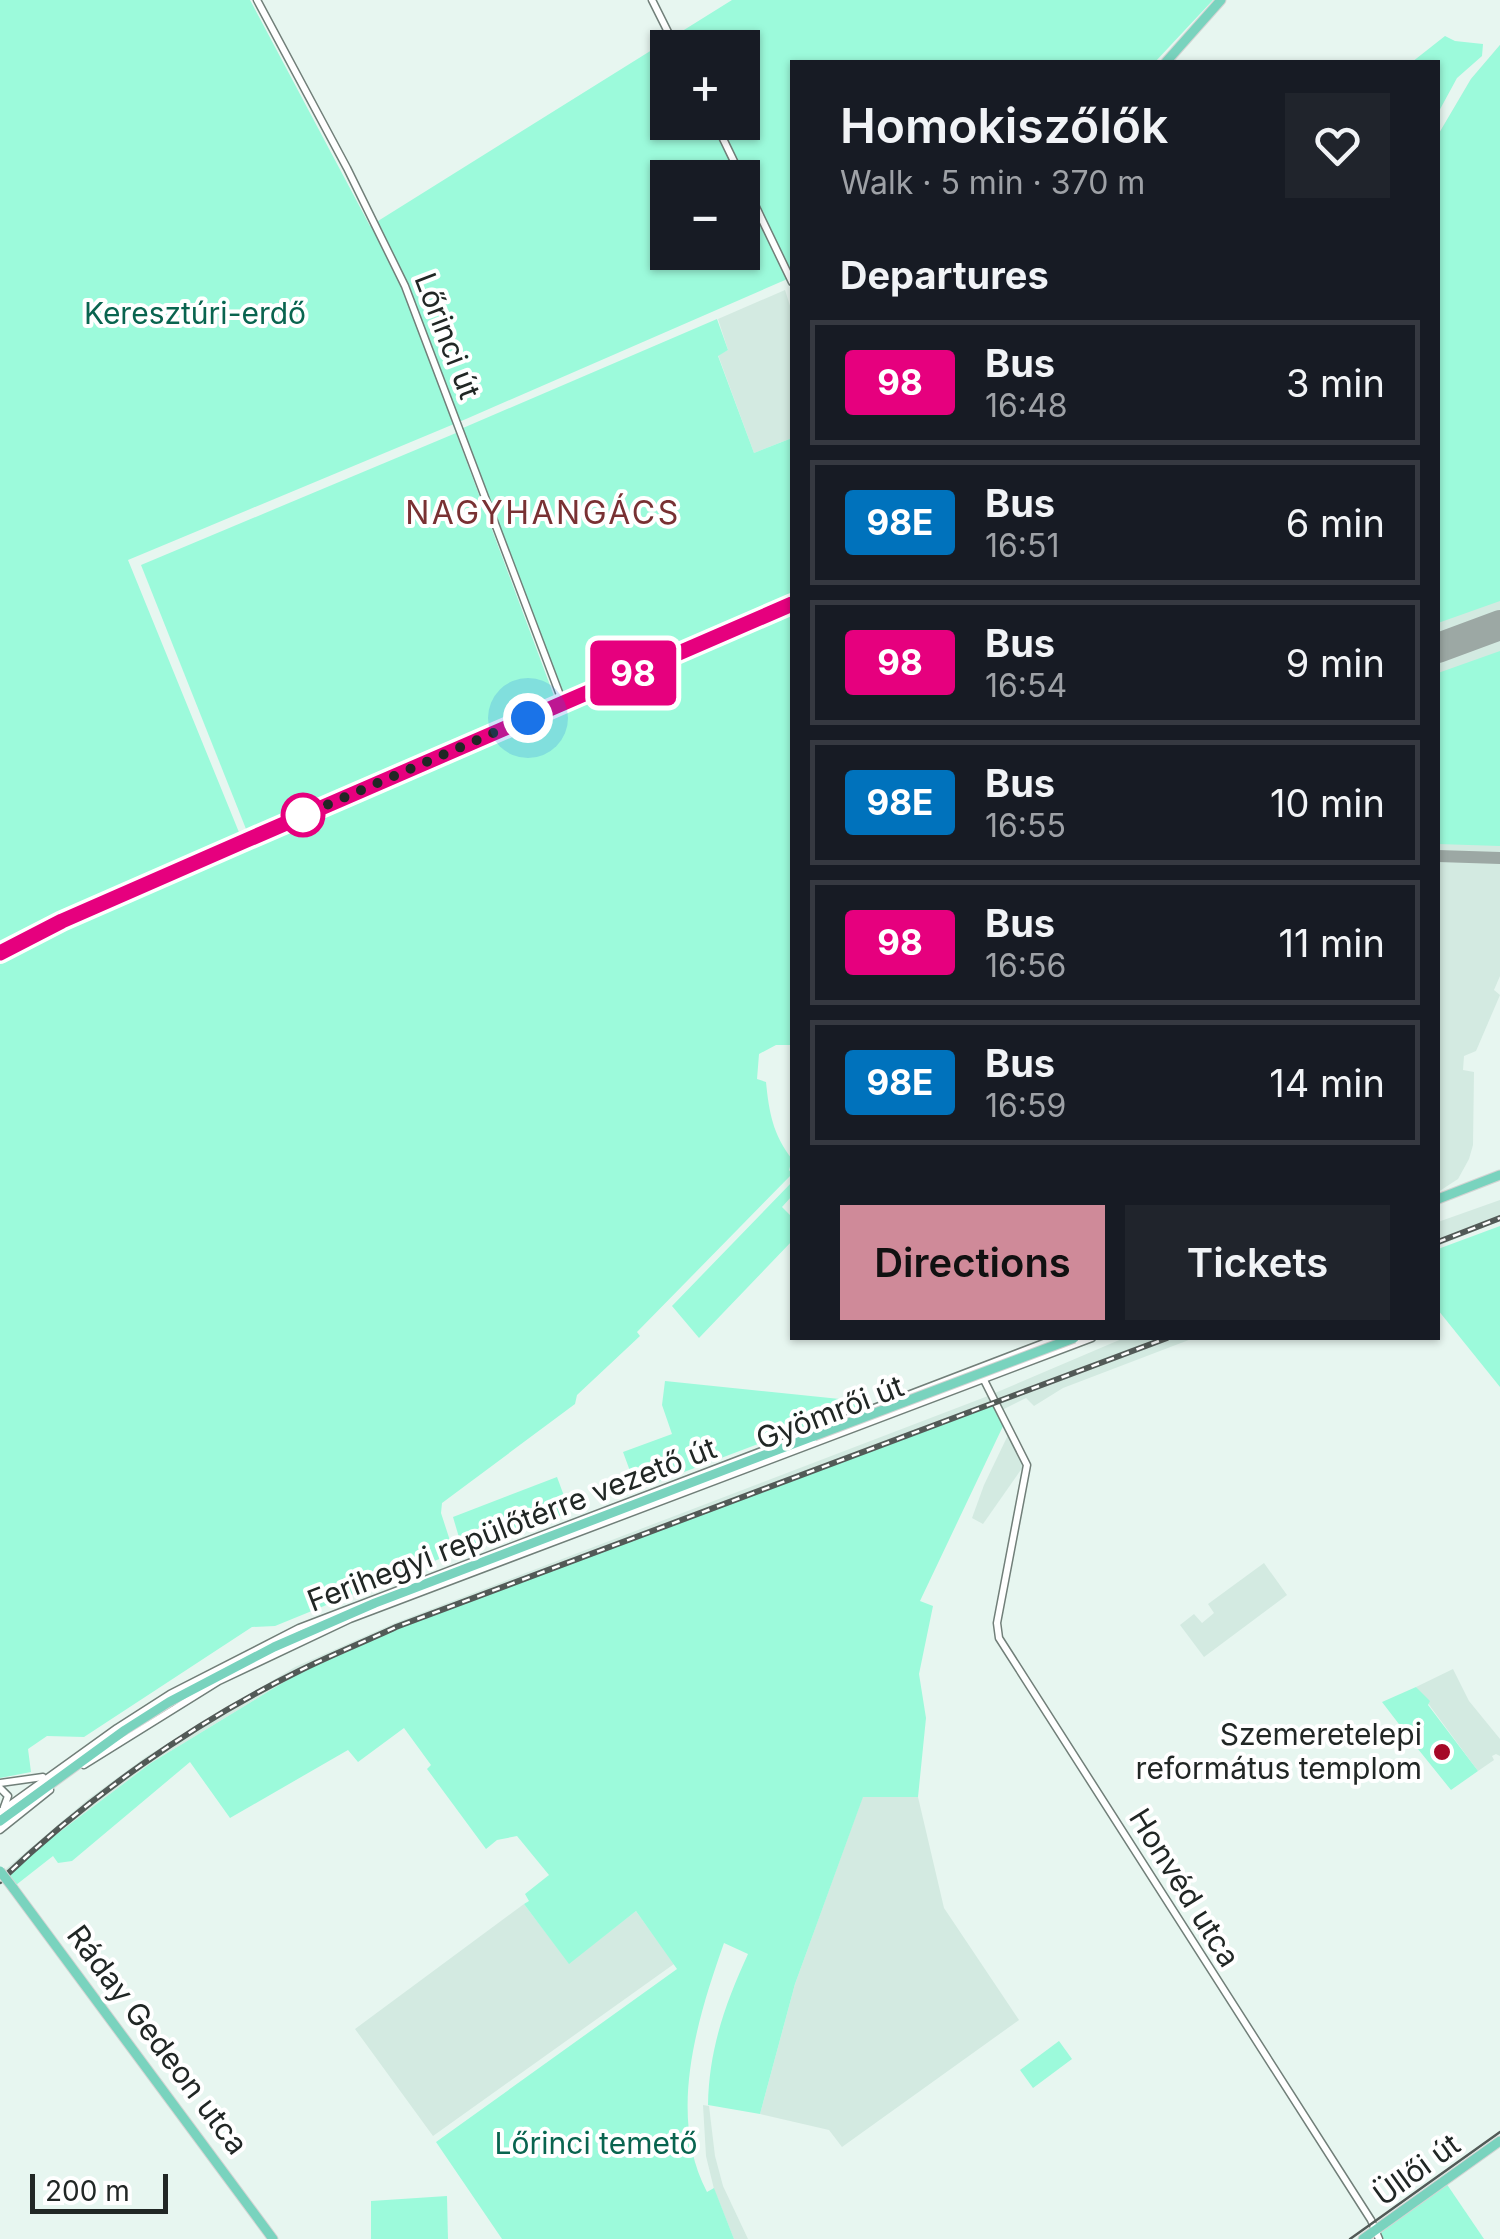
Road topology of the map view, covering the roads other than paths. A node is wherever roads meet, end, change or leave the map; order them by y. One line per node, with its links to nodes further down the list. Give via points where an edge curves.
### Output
1 (257, 0): 9 (street, Lőrinci út, via 405,286)
2 (652, 0): 4 (street)
3 (1221, 0): 5 (main road)
4 (667, 30)
5 (1168, 60)
6 (760, 215): 7 (street)
7 (790, 278)
8 (790, 605): 9 (main road)
9 (563, 703): 10 (main road)
10 (0, 952)
11 (1500, 1178): 12 (main road)
12 (1440, 1201)
13 (1052, 1340): 16 (street, Gyömrői út)
14 (1069, 1340): 20 (main road, Ferihegyi repülőtérre vezető út, bridge, via 375,1602 274,1647 140,1720)
15 (1087, 1340): 17 (street)
16 (972, 1369): 17 (street, Honvéd utca); 18 (street, Gyömrői út, via 299,1628 170,1694)
17 (985, 1383): 20 (street, Gyömrői út, via 280,1650 139,1728); 23 (street, Honvéd utca, via 1027,1464 999,1638)
18 (50, 1776): 19 (street, Gyömrői út); 20 (street, Gyömrői út)
19 (0, 1786): 20 (street, via 8,1796)
20 (1, 1821)
21 (0, 1871): 24 (main road, Ráday Gedeon utca, bridge)
22 (1500, 2141): 23 (main road, Üllői út)
23 (1378, 2234): 25 (main road, Üllői út)
24 (273, 2239)
25 (1363, 2239)

